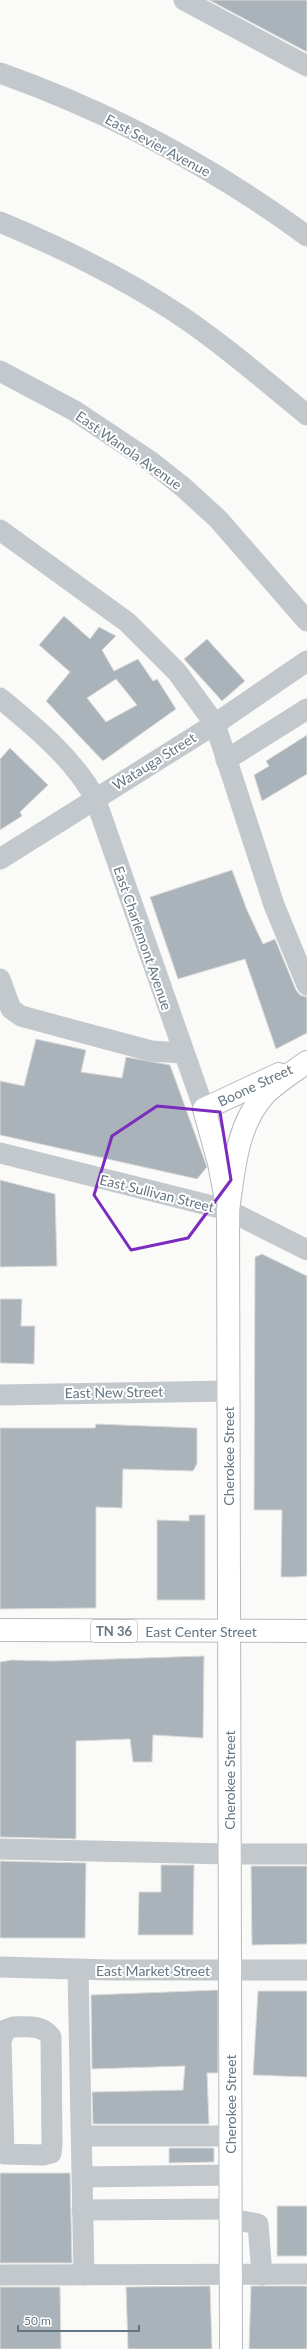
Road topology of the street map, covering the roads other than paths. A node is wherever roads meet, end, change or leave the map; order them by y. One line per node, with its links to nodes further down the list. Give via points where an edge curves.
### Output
1 (184, 0): 2 (street)
2 (307, 66)
3 (0, 73): 5 (street, East Sevier Avenue, via 54,92 139,131 224,180)
4 (0, 222): 7 (street, via 32,235 107,273 175,312 228,350)
5 (307, 236)
6 (0, 371): 9 (street, East Wanola Avenue, via 75,411 150,461 183,487 218,519)
7 (307, 415)
8 (0, 530): 13 (street, via 126,622 177,672)
9 (307, 621)
10 (307, 661): 13 (street, Watauga Street)
11 (0, 698): 15 (street, East Charlemont Avenue, via 62,754 84,778)
12 (307, 709): 14 (street)
13 (214, 724): 14 (street); 15 (street, Watauga Street)
14 (226, 760): 18 (street, via 274,905)
15 (94, 798): 16 (street, Watauga Street); 19 (street, East Charlemont Avenue)
16 (0, 859)
17 (0, 979): 19 (street, via 11,1009 21,1016 151,1052)
18 (307, 985)
19 (182, 1053): 21 (street, East Charlemont Avenue)
20 (307, 1061): 21 (main road, Boone Street); 23 (main road, via 280,1081 254,1108 238,1148)
21 (204, 1109): 23 (main road, East Charlemont Avenue, via 219,1163)
22 (0, 1153): 23 (street, East Sullivan Street)
23 (228, 1210): 24 (street, East Sullivan Street); 25 (main road, Cherokee Street)
24 (307, 1250)
25 (228, 1391): 26 (street, East New Street); 28 (main road, Cherokee Street)
26 (0, 1395)
27 (0, 1630): 28 (main road, East Center Street / TN 36)
28 (229, 1631): 29 (main road, East Center Street / TN 36); 31 (main road, Cherokee Street)
29 (307, 1631)
30 (0, 1849): 31 (street)
31 (230, 1854): 32 (street); 35 (main road, Cherokee Street)
32 (307, 1854)
33 (0, 1967): 34 (street, East Market Street)
34 (78, 1969): 35 (street, East Market Street); 38 (street)
35 (230, 1970): 36 (street, East Market Street); 39 (main road, Cherokee Street)
36 (307, 1970)
37 (1, 2113): 37 (street, via 1,2035 13,2027 46,2030 51,2044 51,2153 4,2154)
38 (82, 2136): 39 (street); 41 (street)
39 (230, 2136): 40 (main road, Cherokee Street)
40 (230, 2175): 41 (street); 43 (main road, Cherokee Street)
41 (83, 2177): 42 (street)
42 (82, 2210): 43 (street); 48 (street)
43 (230, 2214): 45 (street, via 258,2224); 49 (main road, Cherokee Street)
44 (307, 2262): 45 (street)
45 (261, 2269): 47 (street); 49 (street)
46 (0, 2274): 48 (street)
47 (307, 2274)
48 (84, 2275): 49 (street)
49 (231, 2275): 50 (main road, Cherokee Street)
50 (231, 2349)

